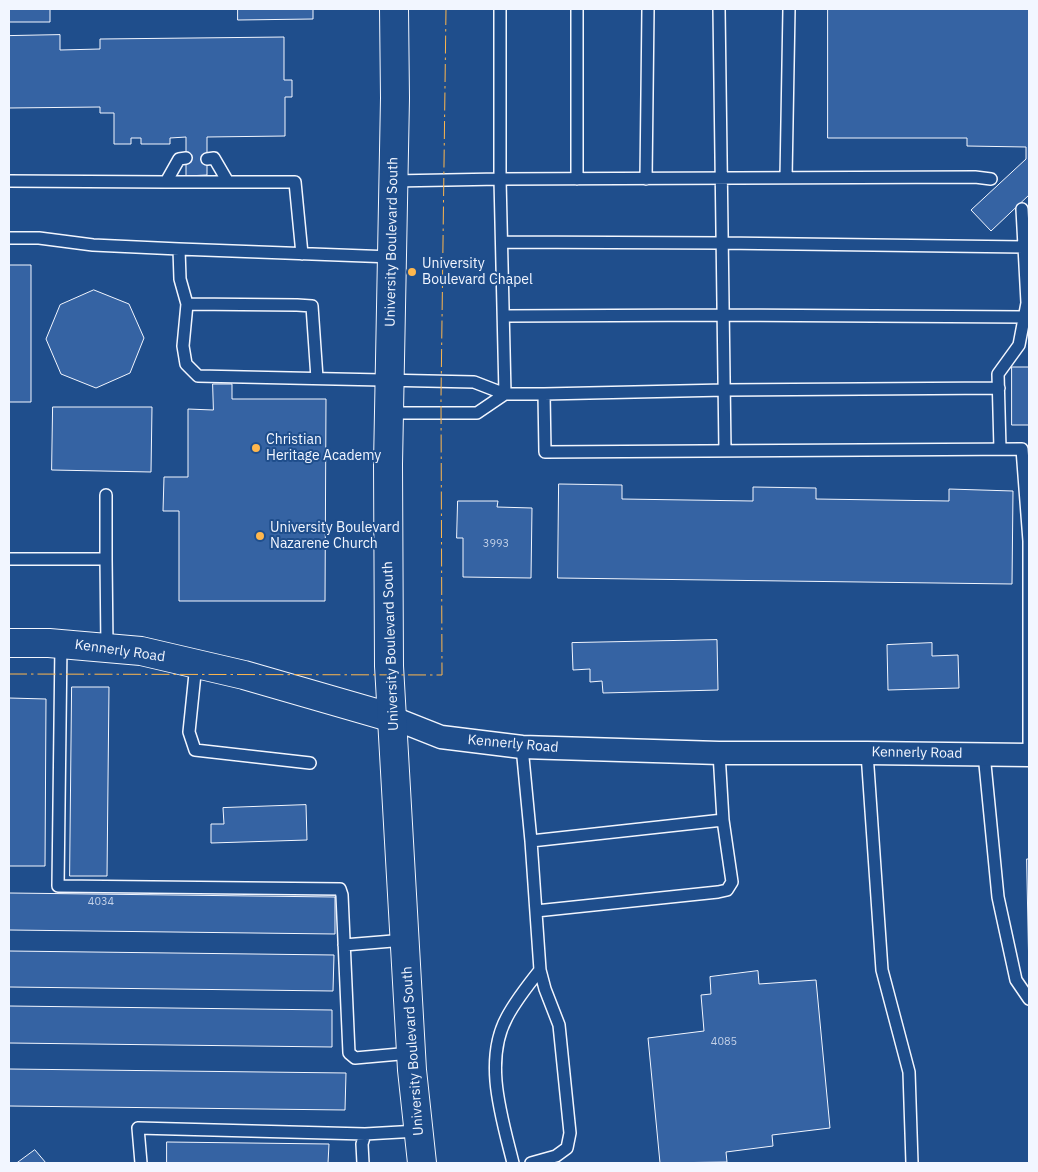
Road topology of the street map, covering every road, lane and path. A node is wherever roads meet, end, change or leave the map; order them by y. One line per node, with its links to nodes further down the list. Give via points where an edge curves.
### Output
1 (394, 9): 16 (main road, University Boulevard South)
2 (500, 9): 15 (lane)
3 (577, 9): 11 (lane)
4 (648, 9): 12 (lane)
5 (719, 9): 9 (lane)
6 (789, 9): 10 (lane)
7 (186, 158): 17 (lane, via 179,159)
8 (207, 159): 18 (lane, via 214,158)
9 (721, 178): 10 (lane); 12 (lane); 22 (lane)
10 (786, 178): 13 (lane)
11 (577, 179): 12 (lane); 15 (lane)
12 (646, 179)
13 (991, 179)
14 (9, 180): 17 (lane)
15 (500, 180): 16 (lane); 21 (lane)
16 (393, 181): 26 (main road, University Boulevard South)
17 (166, 182): 18 (lane)
18 (228, 182): 25 (lane, via 295,182)
19 (1022, 209): 23 (lane)
20 (9, 238): 24 (lane)
21 (502, 242): 22 (lane); 29 (lane)
22 (722, 243): 23 (lane); 28 (lane)
23 (1024, 248): 30 (lane, via 1027,303)
24 (179, 249): 25 (lane); 27 (lane, via 180,279)
25 (302, 254): 26 (lane)
26 (392, 256): 32 (main road, University Boulevard South)
27 (186, 304): 31 (lane, via 183,346 186,364 198,376); 31 (lane, via 312,306)
28 (723, 315): 29 (lane); 30 (lane); 34 (lane)
29 (504, 316): 35 (lane)
30 (1024, 317): 33 (lane, via 1019,345 998,374)
31 (317, 378): 32 (lane)
32 (389, 380): 35 (lane, via 474,382); 37 (main road, University Boulevard South)
33 (999, 388): 34 (lane); 38 (lane)
34 (725, 390): 36 (lane); 39 (lane)
35 (505, 394): 36 (lane); 37 (lane, via 477,412)
36 (544, 394): 39 (lane, via 545,452)
37 (389, 413): 48 (main road, University Boulevard South)
38 (1000, 449): 39 (lane); 41 (lane, via 1022,449)
39 (725, 451)
40 (106, 495): 43 (lane)
41 (1029, 541): 53 (lane)
42 (9, 559): 43 (lane)
43 (106, 560): 46 (lane)
44 (9, 643): 45 (main road, Kennerly Road)
45 (61, 644): 46 (main road, Kennerly Road); 59 (lane, via 58,886 340,889)
46 (107, 647): 47 (main road, Kennerly Road)
47 (196, 664): 48 (main road, Kennerly Road, via 244,674); 54 (lane, via 190,732 195,750)
48 (392, 718): 49 (street, Kennerly Road, via 441,737); 58 (main road, University Boulevard South)
49 (522, 747): 50 (street, Kennerly Road); 56 (lane)
50 (719, 753): 51 (street, Kennerly Road); 55 (lane)
51 (867, 753): 52 (street, Kennerly Road); 70 (lane, via 882,970 909,1072)
52 (984, 754): 53 (street, Kennerly Road); 61 (lane, via 998,897 1016,980)
53 (1029, 755)
54 (310, 763)
55 (723, 820): 56 (lane); 57 (lane, via 732,882 727,890)
56 (531, 840): 57 (lane)
57 (536, 910): 60 (lane)
58 (405, 940): 59 (lane); 62 (main road, University Boulevard South)
59 (344, 945): 62 (lane, via 349,1053 355,1058)
60 (540, 970): 68 (lane, via 506,1017 497,1054 500,1109); 69 (lane, via 559,1025 570,1133 567,1148 556,1156)
61 (1029, 999)
62 (411, 1053): 63 (main road, University Boulevard South)
63 (418, 1130): 64 (lane); 67 (main road, University Boulevard South)
64 (364, 1134): 65 (lane, via 138,1128); 66 (lane)
65 (141, 1163)
66 (363, 1163)
67 (422, 1163)
68 (513, 1163)
69 (531, 1163)
70 (912, 1163)

